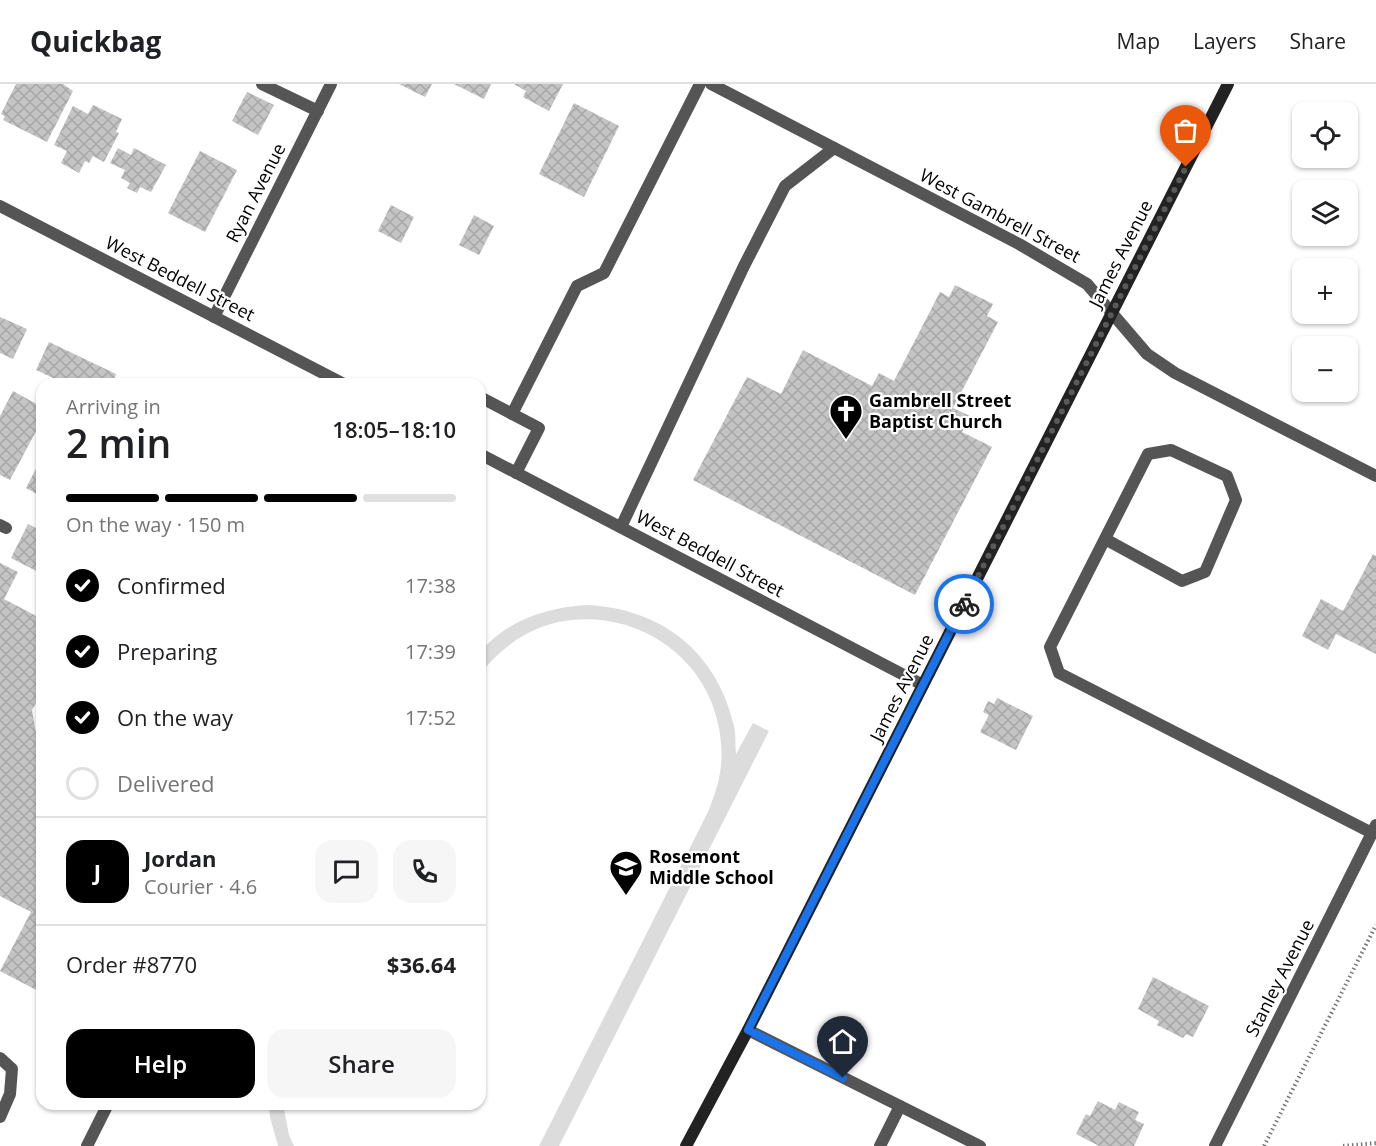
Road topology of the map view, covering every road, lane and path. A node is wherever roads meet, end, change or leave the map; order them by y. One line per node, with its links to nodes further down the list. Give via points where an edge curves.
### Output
1 (262, 84): 6 (street)
2 (331, 84): 6 (street, Ryan Avenue)
3 (700, 84): 13 (street, via 604,273 577,286)
4 (711, 84): 7 (street, West Gambrell Street)
5 (1228, 84): 9 (main road, James Avenue)
6 (318, 111): 10 (street, Ryan Avenue)
7 (834, 148): 9 (street, West Gambrell Street, via 1078,278); 17 (street, via 785,186)
8 (0, 206): 10 (street, West Beddell Street)
9 (1113, 312): 16 (street, West Gambrell Street, via 1148,354 1175,373); 19 (main road, James Avenue)
10 (214, 317): 11 (street, West Beddell Street)
11 (332, 378)
12 (486, 400): 13 (street)
13 (512, 414): 15 (street, via 540,428)
14 (486, 457): 15 (street, West Beddell Street)
15 (516, 473): 17 (street, West Beddell Street)
16 (1376, 476)
17 (621, 527): 19 (street, West Beddell Street)
18 (1105, 539): 18 (street, via 1148,454 1171,450 1227,476 1236,500 1205,572 1182,581); 20 (street, via 1050,647 1059,673)
19 (923, 685): 22 (main road, James Avenue)
20 (1374, 829): 32 (street, Stanley Avenue)
21 (1376, 925): 33 (path)
22 (748, 1030): 24 (street); 29 (main road, James Avenue)
23 (0, 1058): 26 (street, via 12,1069 10,1094)
24 (900, 1106): 30 (street); 31 (street)
25 (105, 1110): 28 (street)
26 (0, 1117)
27 (1376, 1143): 34 (path)
28 (87, 1146)
29 (686, 1146)
30 (880, 1146)
31 (980, 1146)
32 (1215, 1146)
33 (1264, 1146)
34 (1343, 1146)

